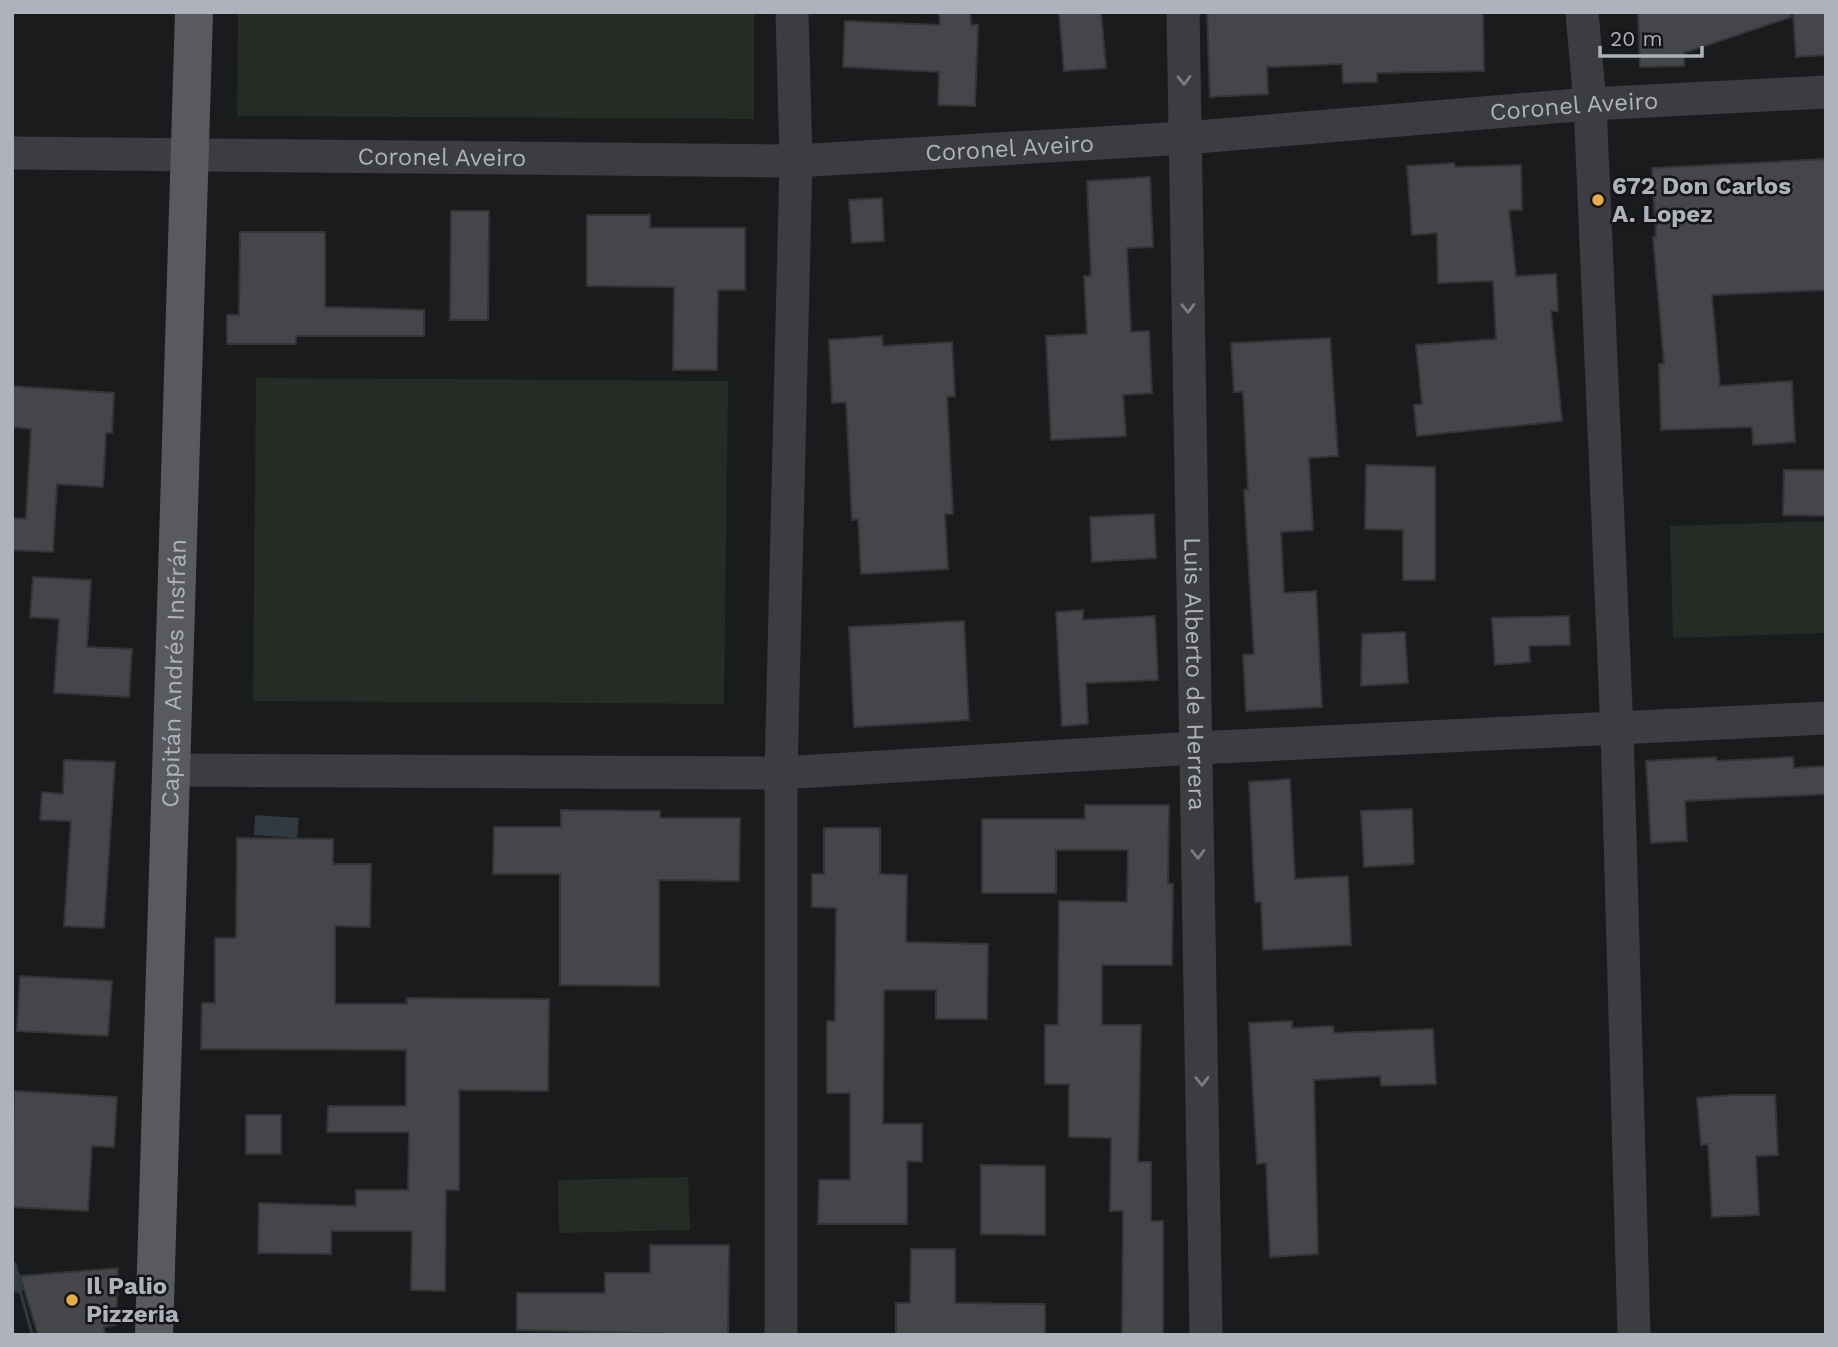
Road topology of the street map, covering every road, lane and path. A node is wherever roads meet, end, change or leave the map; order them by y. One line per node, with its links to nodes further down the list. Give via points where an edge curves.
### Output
1 (194, 12): 9 (main road, Capitán Andrés Insfrán)
2 (792, 12): 10 (street)
3 (1183, 12): 7 (street, Luis Alberto de Herrera, one-way to 7)
4 (1582, 12): 6 (street)
5 (1826, 92): 6 (street, Coronel Aveiro)
6 (1590, 104): 7 (street, Coronel Aveiro); 12 (street)
7 (1185, 138): 10 (street, Coronel Aveiro); 13 (street, Luis Alberto de Herrera, one-way to 13)
8 (12, 153): 9 (street, Coronel Aveiro)
9 (191, 155): 10 (street, Coronel Aveiro); 14 (main road, Capitán Andrés Insfrán)
10 (796, 161): 15 (street)
11 (1826, 718): 12 (street)
12 (1617, 730): 13 (street); 19 (street)
13 (1196, 748): 15 (street); 18 (street, Luis Alberto de Herrera, one-way to 18)
14 (173, 769): 15 (street); 16 (main road, Capitán Andrés Insfrán)
15 (781, 773): 17 (street)
16 (153, 1335)
17 (781, 1335)
18 (1206, 1335)
19 (1634, 1335)

